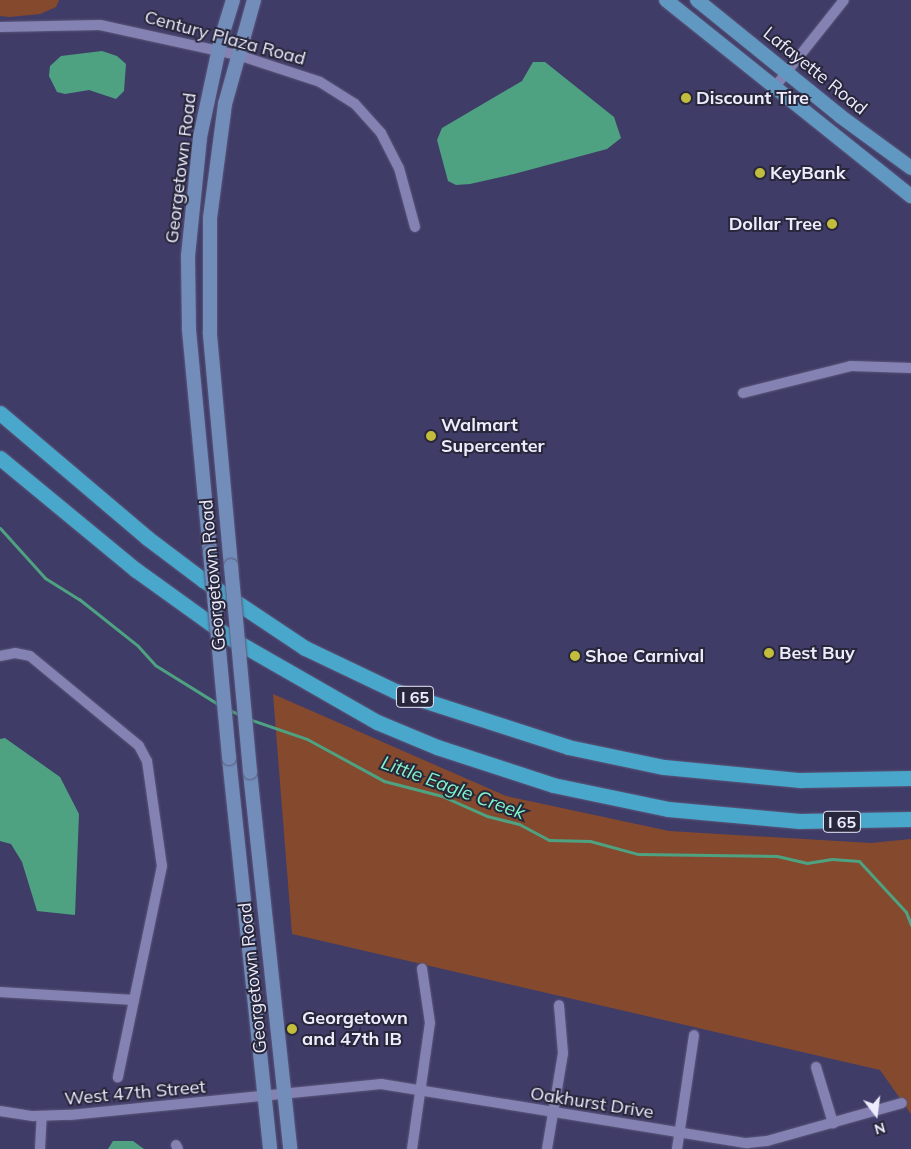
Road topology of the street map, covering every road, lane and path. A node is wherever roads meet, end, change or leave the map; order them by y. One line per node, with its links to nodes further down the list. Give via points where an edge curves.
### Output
1 (233, 0): 7 (main road, Georgetown Road)
2 (254, 0): 8 (main road, Georgetown Road)
3 (666, 0): 10 (main road)
4 (697, 0): 9 (main road, Lafayette Road)
5 (844, 0): 9 (street)
6 (0, 28): 7 (street, Century Plaza Road, via 100,25)
7 (218, 50): 8 (street, Century Plaza Road); 31 (main road, Georgetown Road, bridge, via 200,137 188,256 189,329 229,758)
8 (238, 55): 13 (street, Century Plaza Road, via 307,76 362,110 394,155); 31 (main road, Georgetown Road, bridge, via 217,155 209,257 210,333 250,772)
9 (786, 73): 10 (street); 11 (main road, Lafayette Road)
10 (774, 88): 12 (main road)
11 (911, 168)
12 (911, 196)
13 (415, 227)
14 (911, 368): 15 (street, via 851,366)
15 (743, 393)
16 (0, 414): 21 (highway, I 65, via 146,537 203,580 305,648 394,691 529,736 596,753 704,772)
17 (0, 458): 22 (highway, I 65, via 136,570 232,639 377,722 428,744 535,780 662,808 799,821)
18 (0, 656): 25 (street, via 15,653 30,656 140,746 146,755 162,862)
19 (911, 770): 21 (highway)
20 (911, 778): 21 (highway, I 65)
21 (788, 779)
22 (911, 819)
23 (422, 969): 30 (street, via 430,1019)
24 (0, 992): 25 (street)
25 (134, 1000): 29 (street)
26 (558, 1005): 34 (street, via 563,1048)
27 (694, 1035): 37 (street)
28 (816, 1067): 36 (street)
29 (118, 1077)
30 (421, 1091): 31 (street, Oakhurst Drive, via 368,1084); 34 (street, Oakhurst Drive); 41 (street)
31 (273, 1095): 35 (street, West 47th Street); 39 (main road, Georgetown Road); 40 (main road, Georgetown Road)
32 (902, 1103): 36 (street, Oakhurst Drive)
33 (0, 1111): 35 (street, West 47th Street)
34 (554, 1113): 37 (street, Oakhurst Drive); 42 (street)
35 (42, 1116): 38 (street)
36 (833, 1123): 37 (street, Oakhurst Drive, via 759,1143)
37 (679, 1134): 43 (street)
38 (40, 1149)
39 (270, 1149)
40 (290, 1149)
41 (412, 1149)
42 (547, 1149)
43 (677, 1149)

